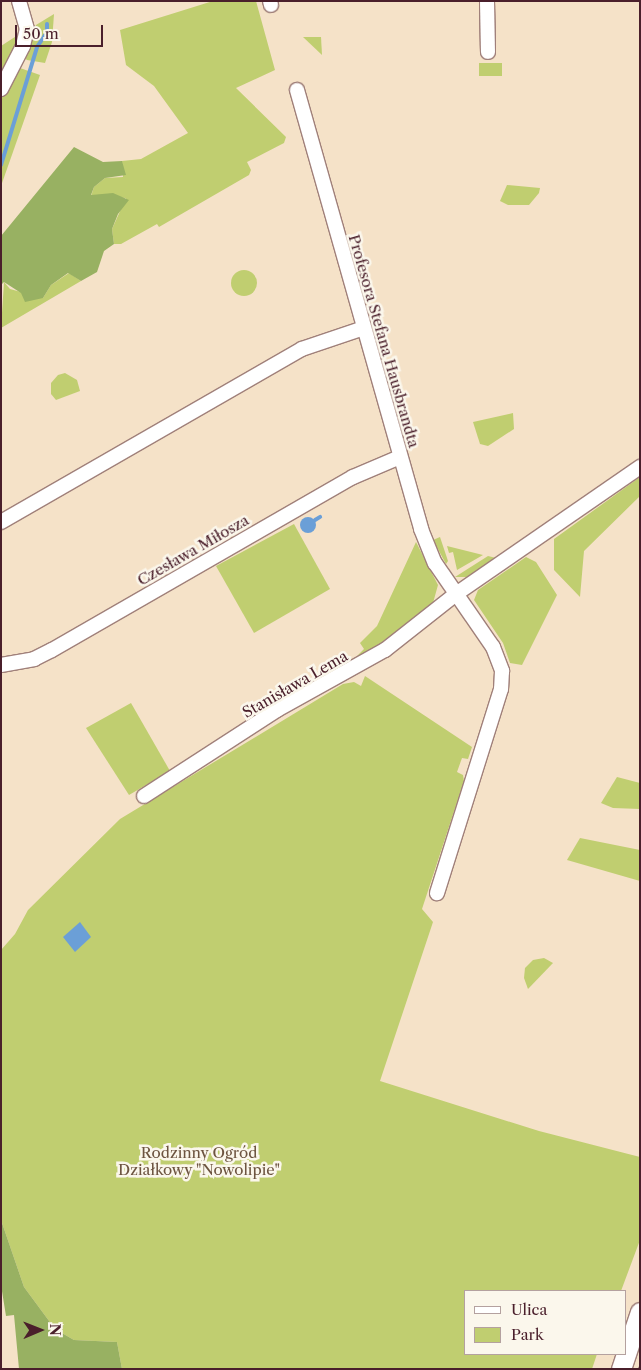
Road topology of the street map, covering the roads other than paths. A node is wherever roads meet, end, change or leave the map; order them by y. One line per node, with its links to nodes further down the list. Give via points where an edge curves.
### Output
1 (18, 1): 4 (street, via 27,29 23,46)
2 (486, 1): 3 (street)
3 (488, 52)
4 (1, 89)
5 (297, 90): 6 (street, Profesora Stefana Hausbrandta)
6 (364, 328): 7 (street, Profesora Stefana Hausbrandta); 9 (street, via 302,349)
7 (400, 457): 10 (street, Profesora Stefana Hausbrandta, via 429,550); 11 (street, Czesława Miłosza, via 353,477 52,650)
8 (640, 467): 10 (street, Stanisława Lema)
9 (1, 522)
10 (456, 594): 12 (street, Stanisława Lema, via 386,650 278,710); 13 (street, via 494,648 503,678)
11 (1, 666)
12 (144, 796)
13 (437, 892)
14 (640, 1312): 15 (main road)
15 (626, 1354)
16 (626, 1355): 17 (main road)
17 (621, 1369)

